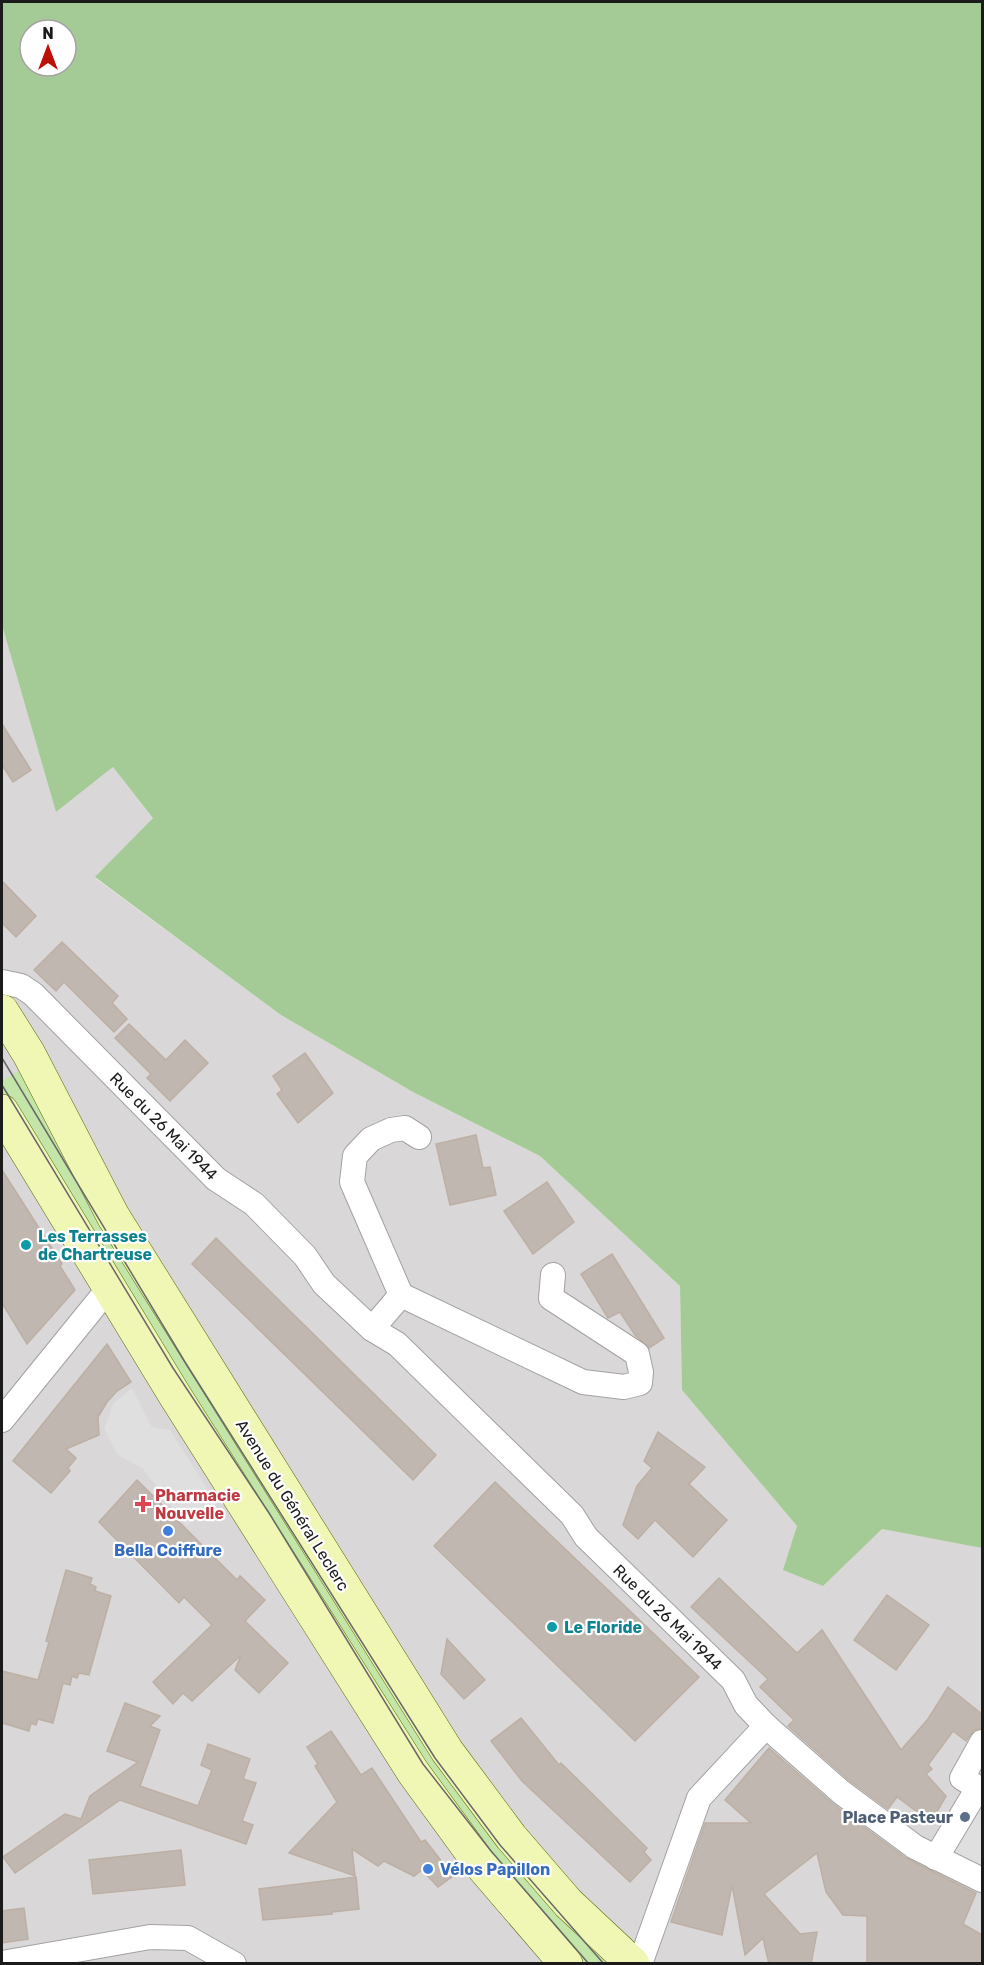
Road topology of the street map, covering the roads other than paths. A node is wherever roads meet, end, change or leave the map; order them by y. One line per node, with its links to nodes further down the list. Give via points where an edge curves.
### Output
1 (2, 982): 8 (street, Rue du 26 Mai 1944, via 21,986 33,994 216,1179 254,1204 305,1256 324,1284)
2 (2, 1011): 15 (main road, Avenue du Général Leclerc, via 29,1054 113,1216 447,1751 511,1837 561,1895)
3 (2, 1111): 6 (main road)
4 (419, 1137): 7 (street, via 405,1128 371,1139 356,1156 352,1182)
5 (553, 1275): 7 (street, via 551,1298 637,1354 640,1383 624,1388 583,1382)
6 (110, 1288): 9 (street); 18 (main road, via 413,1773 480,1864)
7 (401, 1295): 8 (street)
8 (372, 1329): 10 (street, Rue du 26 Mai 1944, via 397,1344 572,1515 586,1537 733,1680 746,1705)
9 (2, 1420)
10 (766, 1726): 13 (street, Rue du 26 Mai 1944, via 841,1792); 15 (street, via 699,1798)
11 (982, 1742): 12 (street, via 962,1778)
12 (980, 1789): 13 (street)
13 (936, 1858): 14 (street, Rue du 26 Mai 1944)
14 (980, 1872)
15 (640, 1960)
16 (2, 1963): 17 (street, via 150,1937 188,1938)
17 (234, 1964)
18 (566, 1964)

